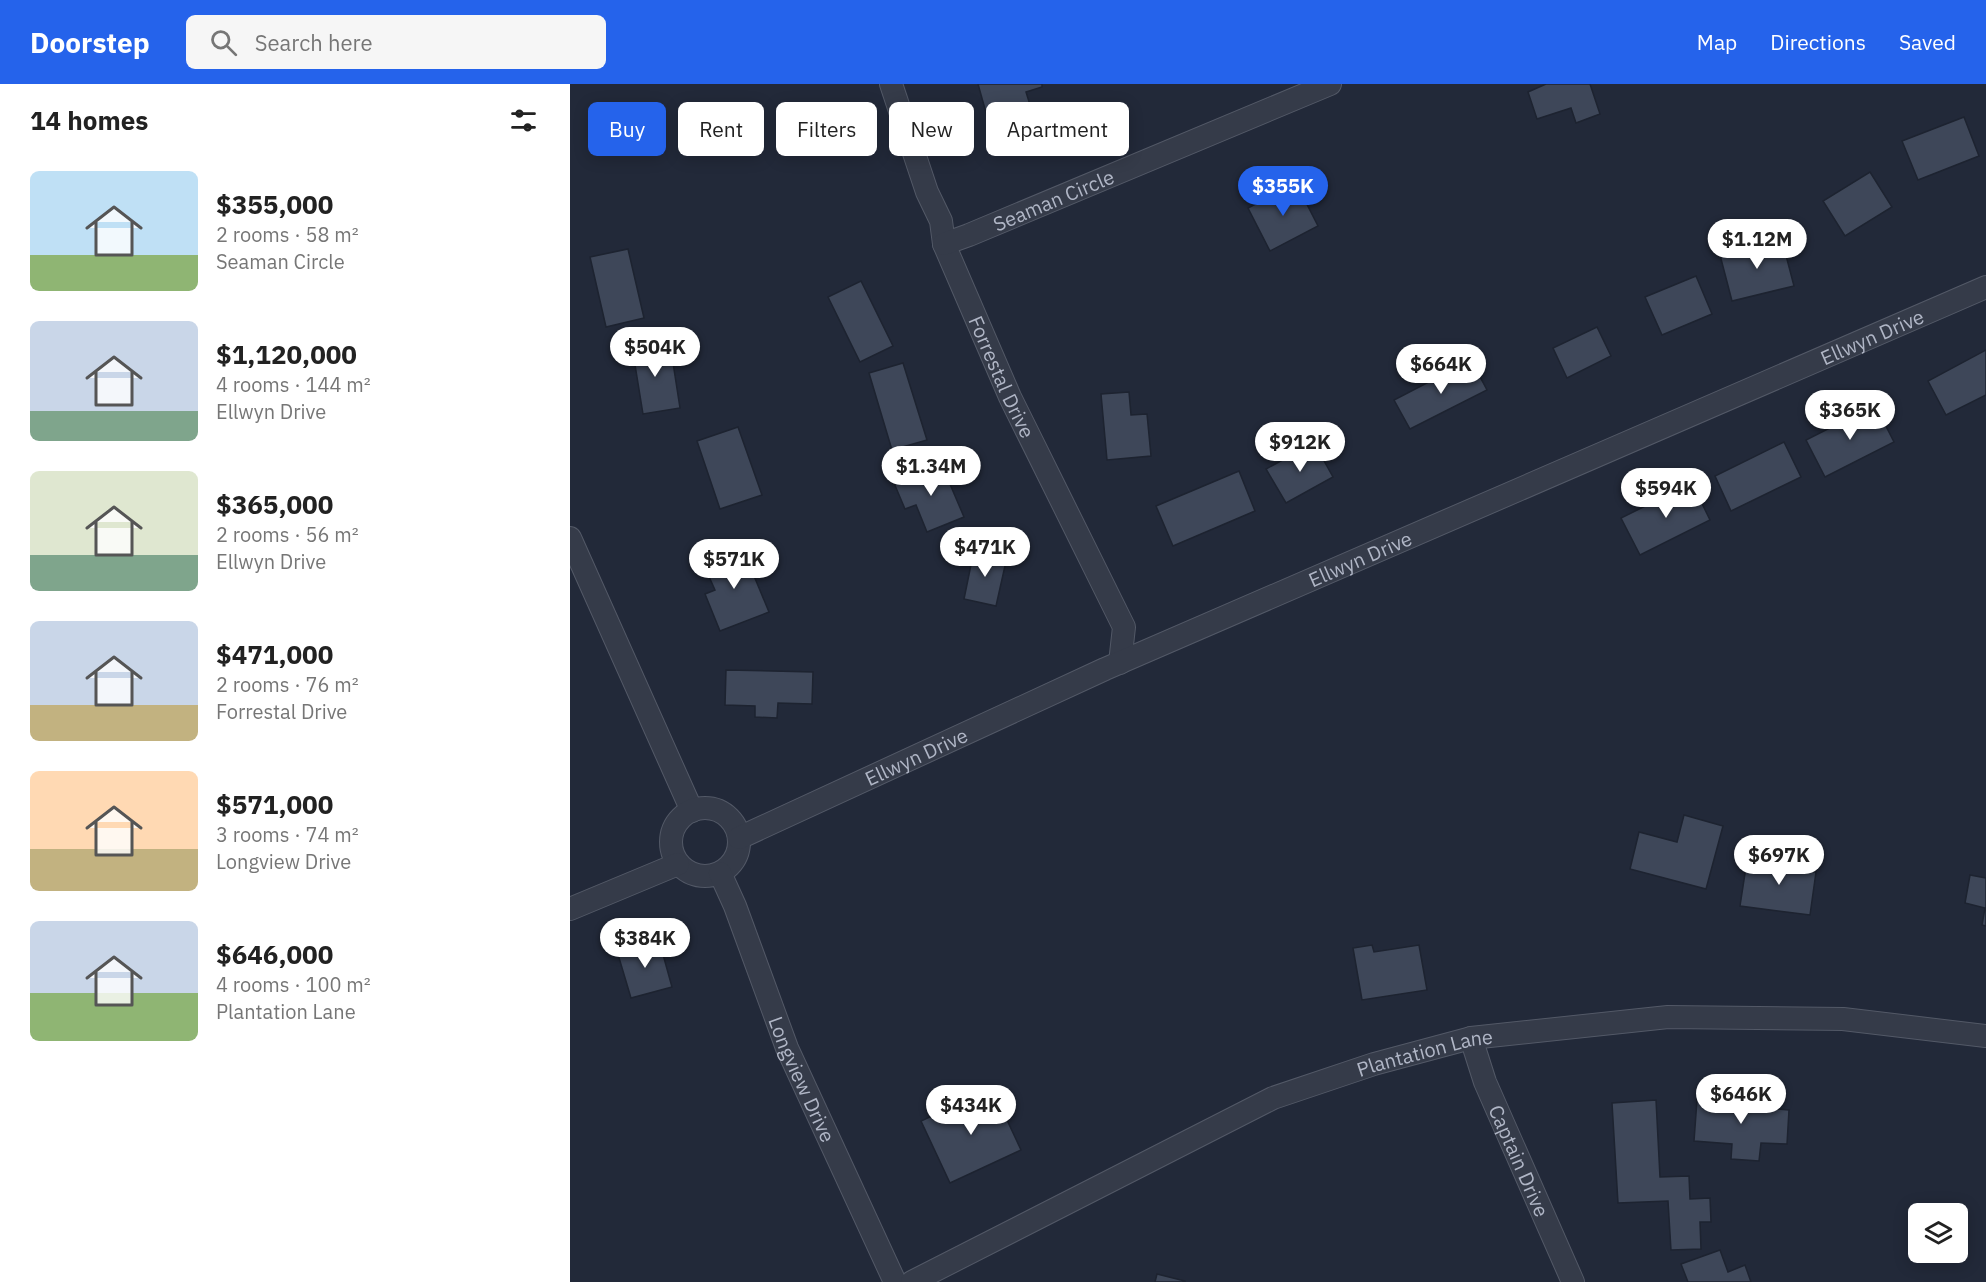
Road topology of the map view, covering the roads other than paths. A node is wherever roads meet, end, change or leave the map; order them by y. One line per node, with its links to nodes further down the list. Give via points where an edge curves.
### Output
1 (891, 84): 3 (street, Forrestal Drive, via 927,192 941,221)
2 (1329, 84): 3 (street, Seaman Circle)
3 (944, 244): 6 (street, Forrestal Drive, via 1010,397 1124,627)
4 (1986, 287): 6 (street, Ellwyn Drive)
5 (570, 538): 7 (street)
6 (1120, 663): 8 (street, Ellwyn Drive)
7 (692, 811): 8 (street, via 718,811 735,826); 9 (street, via 672,832 673,854)
8 (739, 837): 10 (street, via 735,859)
9 (678, 864): 10 (street, via 696,876); 11 (street)
10 (720, 873): 14 (street, Longview Drive, via 787,1048)
11 (570, 909)
12 (1986, 1036): 13 (street, Plantation Lane, via 1843,1019 1668,1017)
13 (1471, 1038): 15 (street, Plantation Lane, via 1374,1064 1273,1098); 16 (street, Captain Drive, via 1485,1082)
14 (895, 1282)
15 (912, 1282)
16 (1573, 1282)

